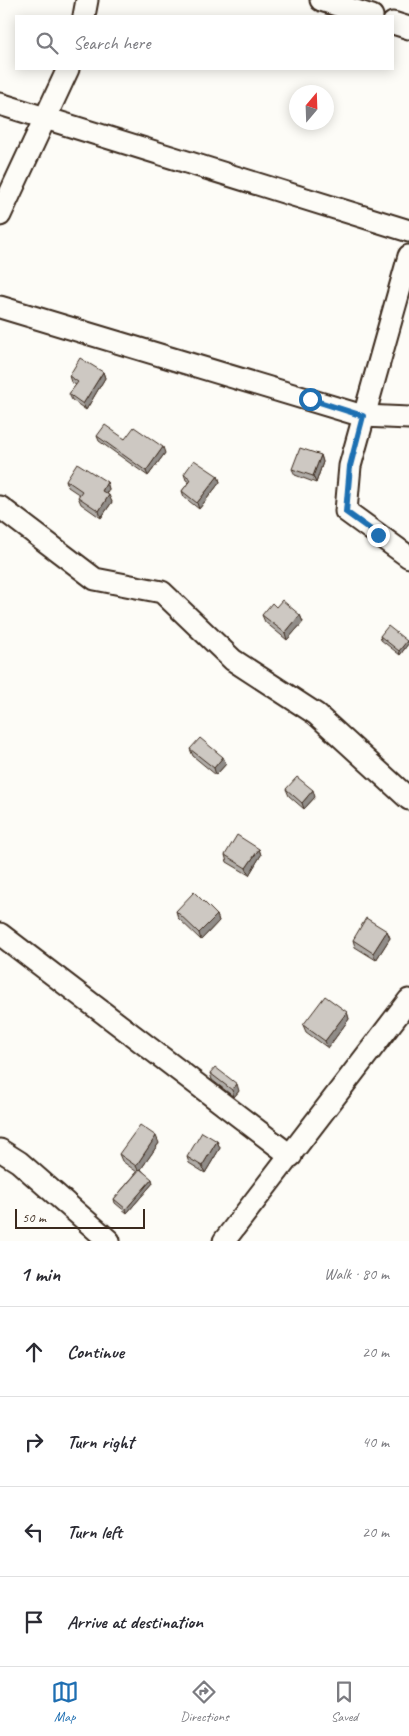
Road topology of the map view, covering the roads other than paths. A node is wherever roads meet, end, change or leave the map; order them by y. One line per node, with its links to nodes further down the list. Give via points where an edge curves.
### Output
1 (87, 0): 3 (street)
2 (321, 0): 4 (street)
3 (84, 15)
4 (369, 15)
5 (394, 23): 6 (street)
6 (409, 28)
7 (68, 70): 9 (street)
8 (0, 104): 9 (street)
9 (47, 117): 10 (street); 11 (street)
10 (0, 215)
11 (409, 231)
12 (409, 256): 14 (street)
13 (0, 307): 14 (street)
14 (363, 416): 15 (street); 17 (street, via 350,466 346,512)
15 (409, 418)
16 (0, 507): 18 (street, via 96,579 162,592 233,660 316,714)
17 (409, 556)
18 (409, 799)
19 (0, 934): 22 (street)
20 (409, 1000): 22 (street)
21 (0, 1150): 23 (street, via 19,1162)
22 (291, 1156): 24 (street)
23 (109, 1241)
24 (224, 1241)

